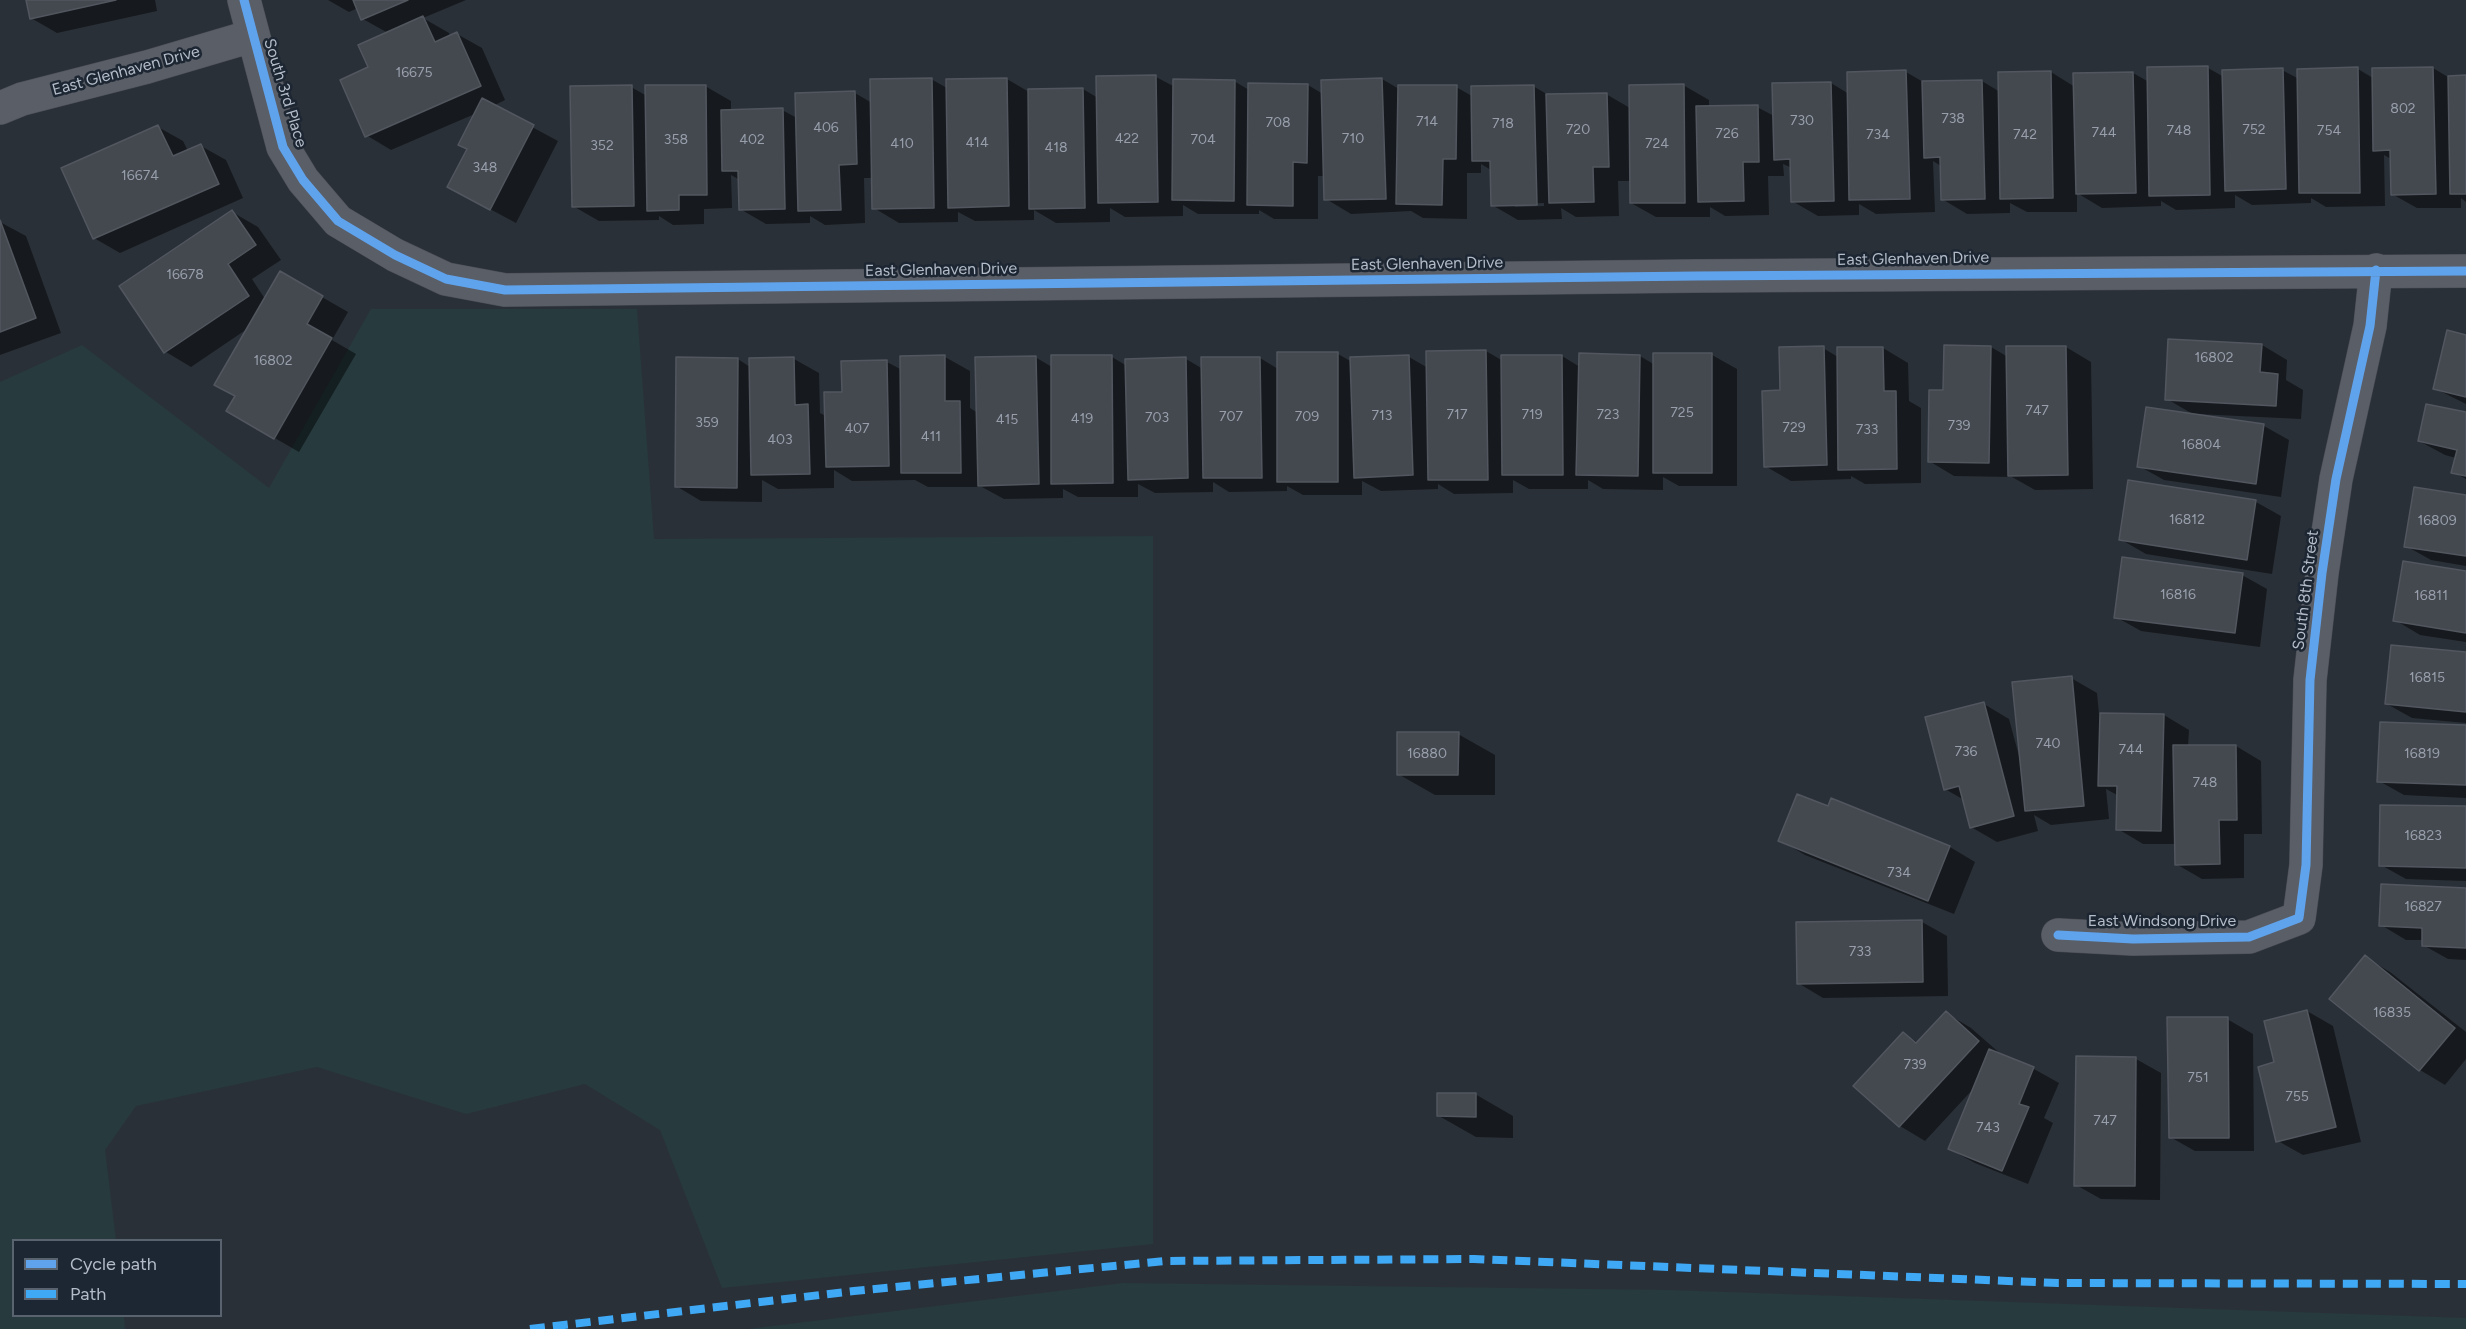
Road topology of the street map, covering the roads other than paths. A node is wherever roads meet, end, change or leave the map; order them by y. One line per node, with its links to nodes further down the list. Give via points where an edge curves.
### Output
1 (244, 0): 2 (street, South 3rd Place)
2 (252, 36): 3 (street, East Glenhaven Drive); 4 (street, South 3rd Place, via 283,147 303,180 338,220)
3 (0, 108)
4 (395, 255): 5 (street, East Glenhaven Drive, via 446,279 505,290)
5 (2376, 270): 6 (street, East Glenhaven Drive); 7 (street, South 8th Street, via 2370,326 2336,479 2322,573 2310,680 2306,865)
6 (2466, 271)
7 (2299, 918): 8 (street, East Windsong Drive, via 2249,937 2133,939)
8 (2058, 935)

